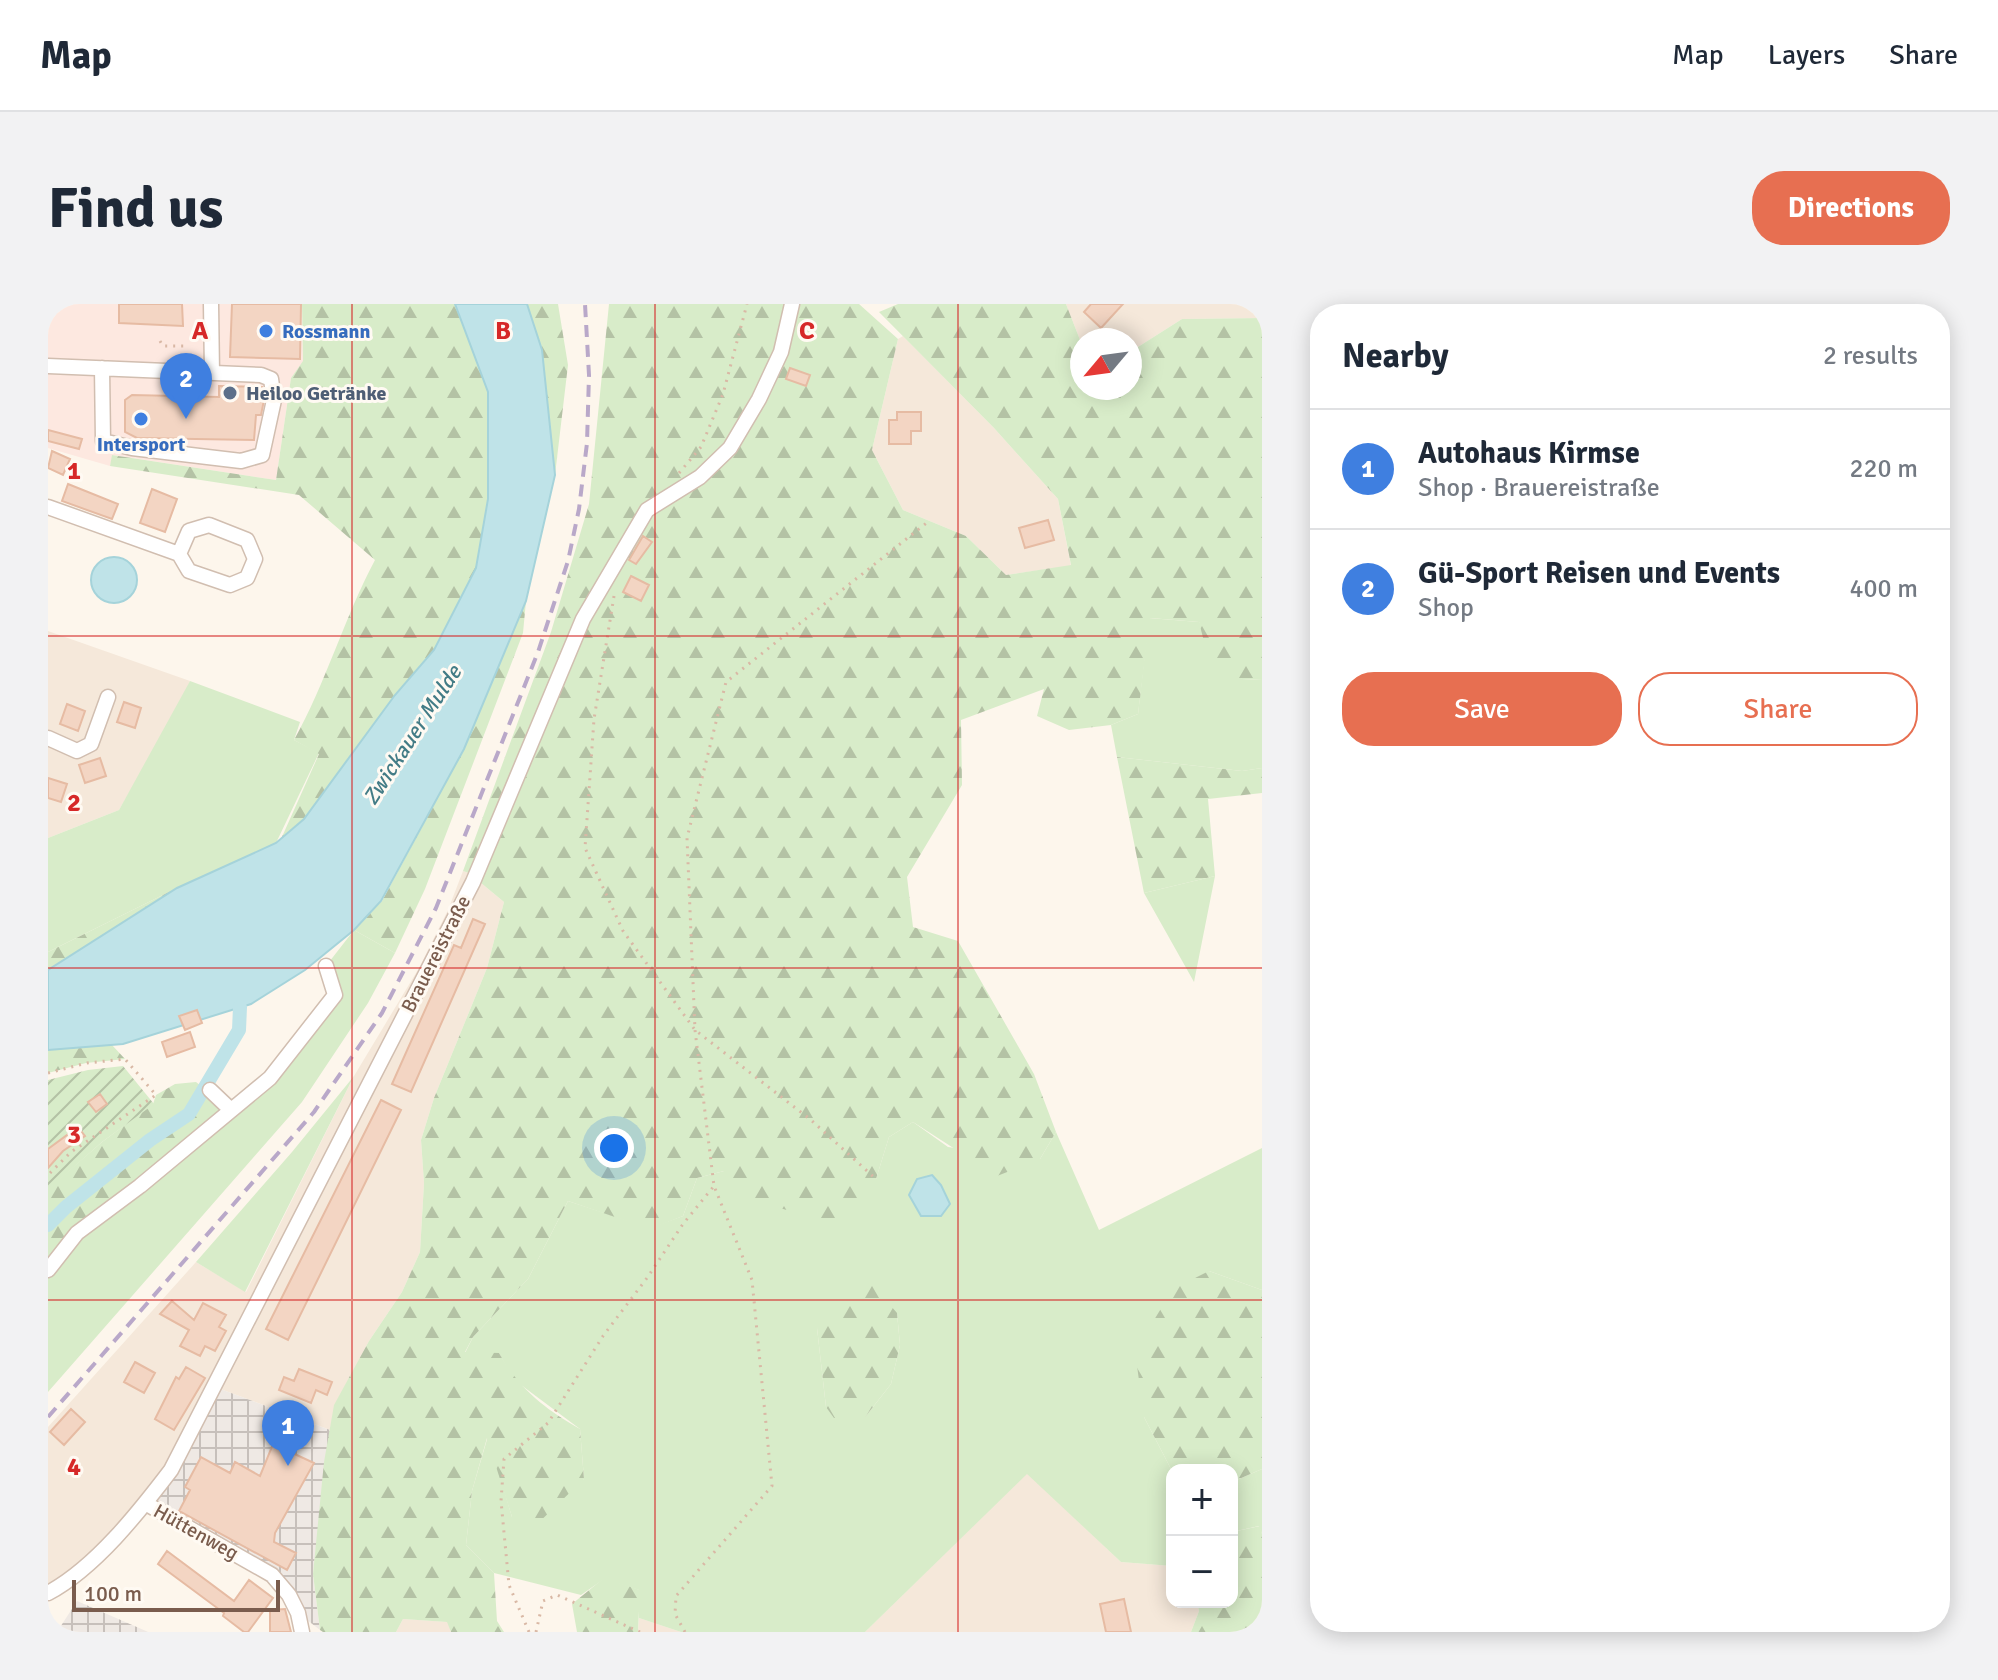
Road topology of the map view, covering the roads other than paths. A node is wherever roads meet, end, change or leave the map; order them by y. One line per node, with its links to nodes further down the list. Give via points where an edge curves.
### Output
1 (211, 304): 5 (street)
2 (792, 304): 14 (street, Brauereistraße, via 781,352 730,448 700,477 647,510 583,619 473,882 177,1460)
3 (48, 366): 4 (street)
4 (102, 368): 5 (street); 5 (street, via 103,441 241,461 262,455 274,400 271,379)
5 (212, 373)
6 (48, 507): 7 (street)
7 (179, 554): 7 (street, via 189,571 230,585 247,578 255,559 247,540 209,525 189,531)
8 (108, 697): 9 (street, via 91,744 77,751)
9 (48, 738)
10 (326, 966): 12 (street, via 335,995 270,1078)
11 (210, 1090): 12 (street)
12 (231, 1110): 13 (street, via 77,1233)
13 (48, 1270)
14 (145, 1503): 15 (street, Brauereistraße, via 66,1584); 16 (street, Hüttenweg, via 272,1575 289,1595)
15 (48, 1593)
16 (302, 1632)

